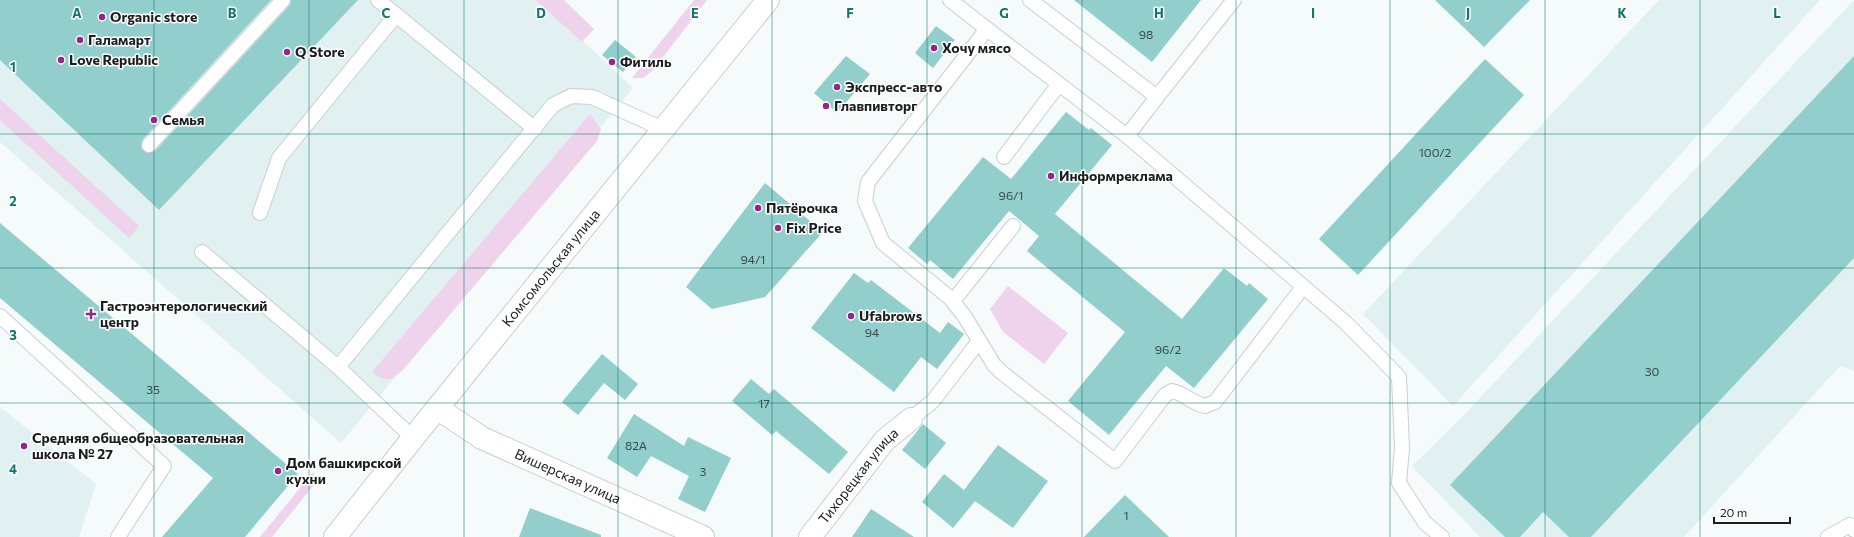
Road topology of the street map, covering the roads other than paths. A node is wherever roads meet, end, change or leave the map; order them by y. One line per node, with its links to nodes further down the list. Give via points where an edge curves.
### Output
1 (283, 0): 14 (lane)
2 (378, 0): 7 (lane)
3 (768, 0): 12 (main road, Комсомольская улица)
4 (950, 0): 8 (lane)
5 (1030, 0): 10 (lane)
6 (1234, 0): 10 (lane)
7 (396, 15): 11 (lane); 16 (lane, via 278,158)
8 (987, 29): 9 (lane); 20 (lane, via 868,182 866,191 865,201 883,243)
9 (1059, 84): 13 (lane); 15 (lane)
10 (1157, 97): 13 (lane)
11 (535, 129): 12 (lane, via 553,106 571,96 592,97); 23 (lane)
12 (663, 129): 24 (main road, Комсомольская улица)
13 (1127, 136): 19 (lane)
14 (149, 145)
15 (1004, 157)
16 (260, 213)
17 (1013, 226): 20 (lane)
18 (202, 252): 23 (lane)
19 (1303, 287): 22 (lane, via 1214,402 1205,406 1194,404 1181,393 1172,391 1165,395 1115,461 1001,372); 32 (lane, via 1346,323 1399,377 1402,448 1399,483 1425,523)
20 (954, 301): 22 (lane)
21 (0, 316): 28 (lane, via 164,466)
22 (979, 341): 25 (lane, via 933,401)
23 (338, 367): 26 (lane)
24 (437, 408): 26 (main road, Комсомольская улица); 30 (main road, Вишерская улица, via 482,438)
25 (911, 419): 31 (main road, Тихорецкая улица, via 885,440)
26 (413, 438): 29 (main road, Комсомольская улица)
27 (1853, 526): 33 (lane)
28 (118, 537)
29 (335, 537)
30 (703, 537)
31 (810, 537)
32 (1442, 537)
33 (1828, 537)

